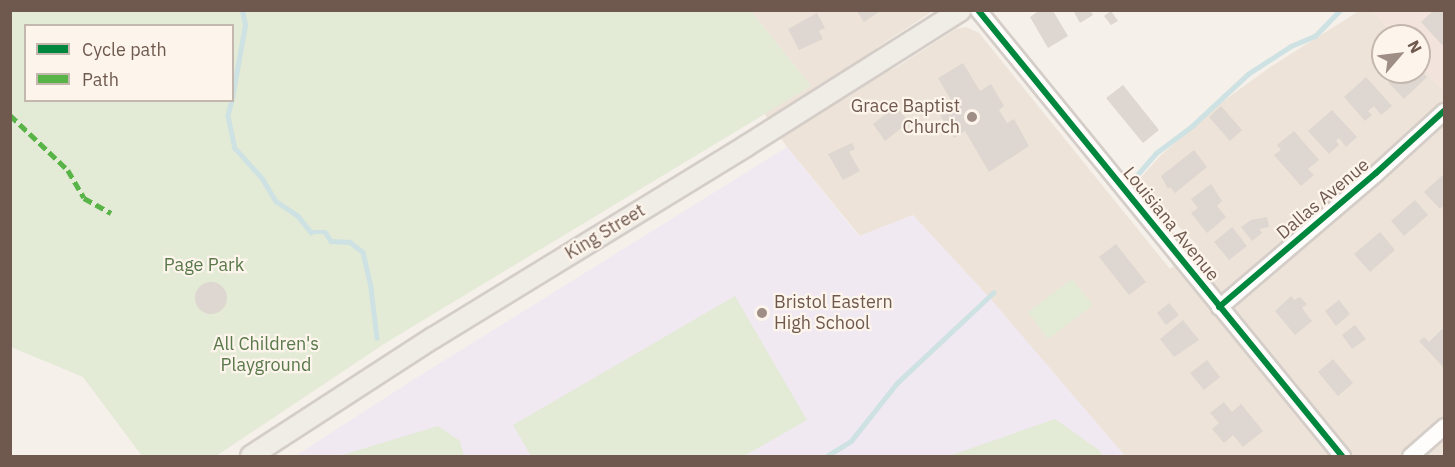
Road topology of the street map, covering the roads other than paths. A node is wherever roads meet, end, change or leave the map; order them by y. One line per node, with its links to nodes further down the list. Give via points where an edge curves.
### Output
1 (961, 10): 6 (main road, King Street, via 433,338)
2 (978, 10): 4 (street, Louisiana Avenue)
3 (1444, 111): 4 (street, Dallas Avenue)
4 (1219, 307): 7 (street, Louisiana Avenue)
5 (1444, 426): 8 (street)
6 (251, 456)
7 (1342, 456)
8 (1410, 456)

